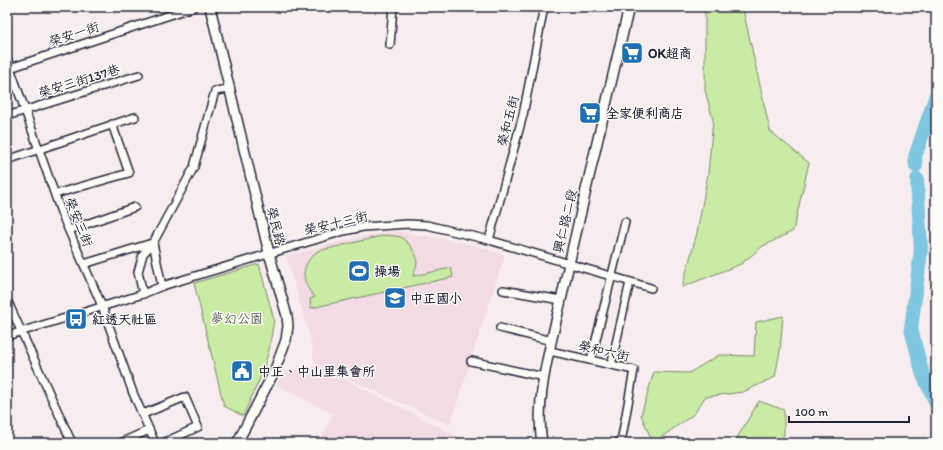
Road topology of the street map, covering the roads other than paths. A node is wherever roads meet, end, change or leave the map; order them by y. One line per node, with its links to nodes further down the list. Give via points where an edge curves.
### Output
1 (194, 7): 8 (street, 榮安一街)
2 (210, 7): 10 (street, 榮民路)
3 (393, 7): 6 (street)
4 (544, 7): 21 (street, 榮和五街, via 523,115)
5 (629, 7): 25 (street, 興仁路二段)
6 (390, 44)
7 (7, 59): 8 (street, 榮安三街)
8 (9, 69): 11 (street, 榮安三街)
9 (139, 74): 11 (street, 榮安三街137巷)
10 (229, 89): 22 (street, via 215,91 194,167); 23 (street, 榮民路)
11 (25, 110): 12 (street, 榮安三街137巷); 15 (street, 榮安三街)
12 (7, 116)
13 (135, 117): 14 (street)
14 (112, 124): 15 (street); 17 (street, via 129,173)
15 (40, 149): 16 (street); 17 (street, 榮安三街)
16 (7, 160)
17 (55, 194): 20 (street, 榮安三街)
18 (135, 208): 20 (street)
19 (625, 222): 26 (street)
20 (69, 230): 24 (street, 榮安三街)
21 (489, 240): 23 (street, 榮安十三街, via 427,225 408,224 363,227); 25 (street, 榮安十三街)
22 (153, 243): 24 (street); 28 (street); 31 (street, via 143,254 138,272)
23 (269, 253): 28 (street, 榮安十三街); 51 (street, 榮民路, via 287,316 286,340 274,372)
24 (84, 264): 34 (street, 榮安三街)
25 (569, 264): 26 (street, 榮安十三街); 33 (street, 興仁路二段)
26 (612, 277): 27 (street, 榮安十三街); 40 (street)
27 (630, 282): 29 (street, 榮安十三街); 42 (street)
28 (162, 286): 31 (street, 榮安十三街)
29 (651, 288)
30 (503, 290): 33 (street)
31 (143, 294): 34 (street, 榮安十三街)
32 (7, 300): 36 (street)
33 (561, 300): 38 (street, 興仁路二段)
34 (102, 306): 36 (street, 榮安十三街); 44 (street, 榮安三街)
35 (500, 328): 38 (street)
36 (21, 330): 37 (street, 榮安十三街); 47 (street)
37 (7, 336)
38 (552, 341): 39 (street, 興仁路二段)
39 (550, 350): 40 (street, 榮和六街); 43 (street, 興仁路二段)
40 (591, 360): 42 (street, 榮和六街)
41 (471, 361): 43 (street)
42 (610, 365): 46 (street, 榮和六街, via 634,370)
43 (544, 377): 52 (street, 興仁路二段)
44 (143, 414): 45 (street, 榮安三街); 50 (street, via 185,397 198,427)
45 (149, 430): 48 (street); 49 (street, 榮安三街)
46 (620, 440)
47 (72, 443)
48 (120, 443)
49 (155, 443)
50 (163, 443)
51 (237, 443)
52 (542, 443)

